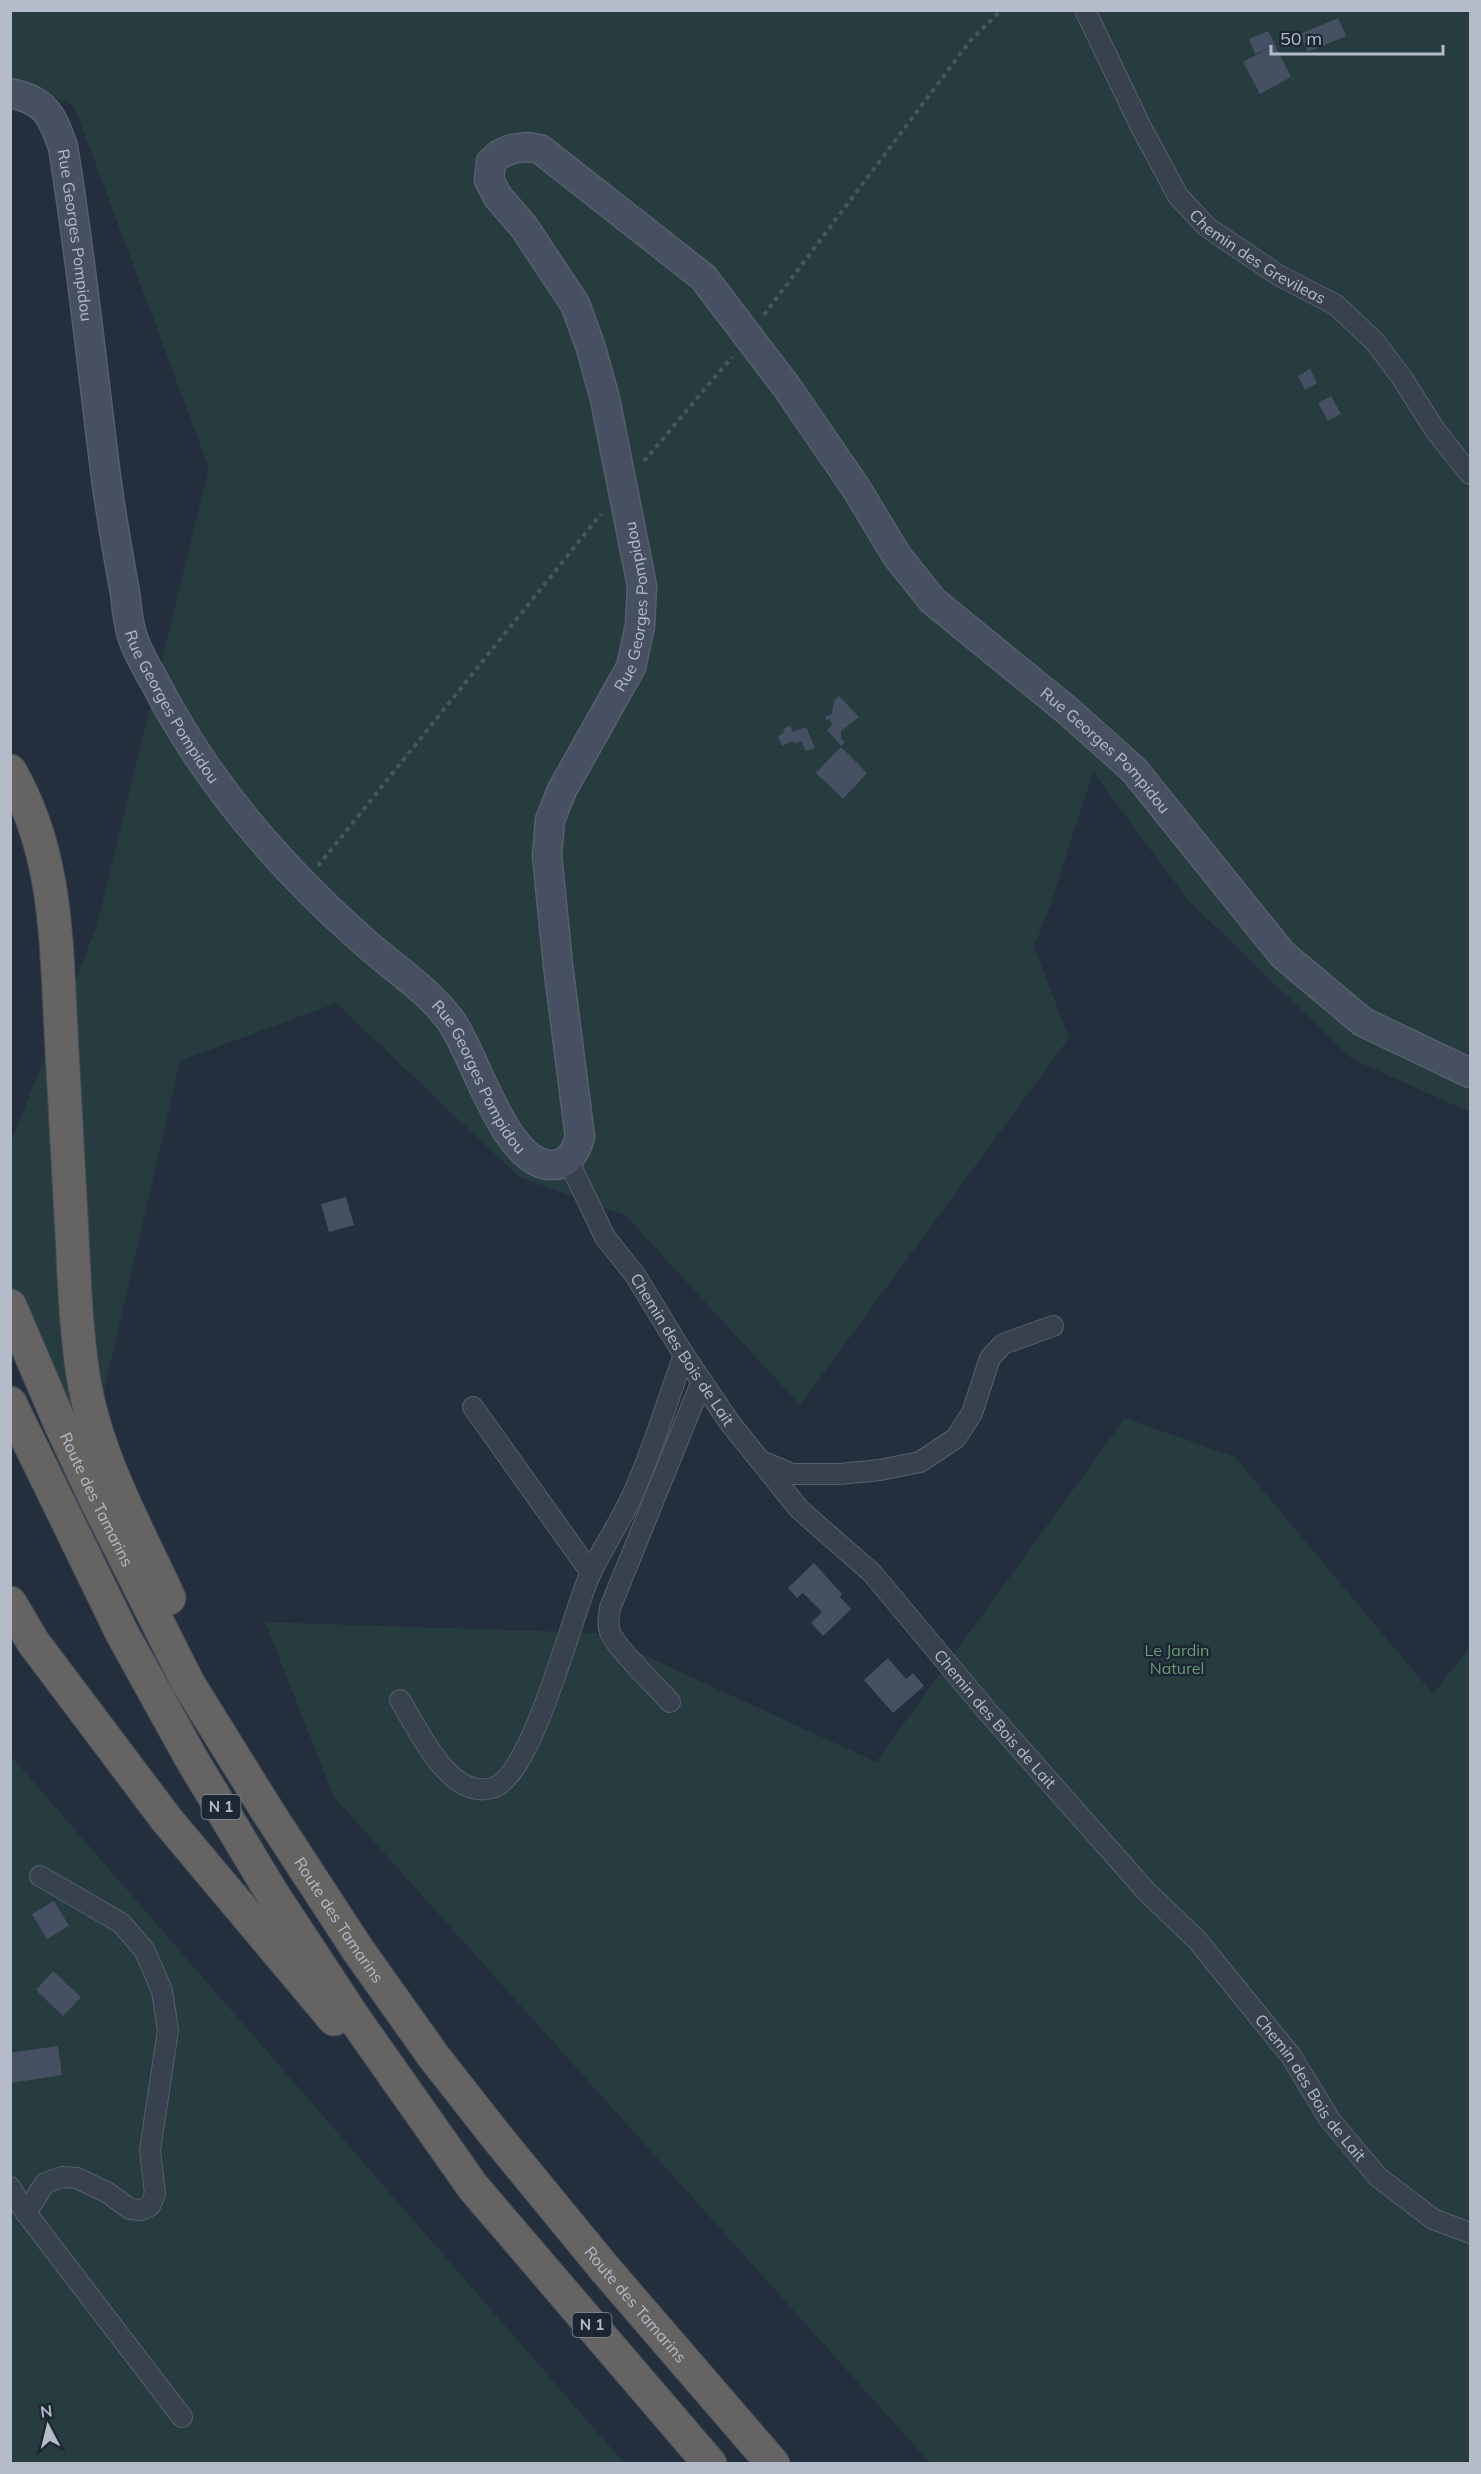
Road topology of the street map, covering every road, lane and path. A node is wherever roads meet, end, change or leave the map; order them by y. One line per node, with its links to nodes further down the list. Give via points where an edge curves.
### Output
1 (1001, 10): 4 (path, via 970,41)
2 (1085, 10): 5 (street, Chemin des Grevileas, via 1178,196 1207,227 1278,275 1336,305 1375,342)
3 (10, 93): 8 (main road, Rue Georges Pompidou, via 30,97 45,110 63,147 111,519 133,640 206,769)
4 (748, 337): 6 (path); 6 (main road, Rue Georges Pompidou, via 703,277 540,149 512,149 492,162 489,180 498,197 524,227 575,304 605,399); 9 (main road, Rue Georges Pompidou, via 856,488 897,556 933,601 1134,770 1283,955 1364,1022)
5 (1470, 474)
6 (622, 487): 8 (path); 10 (main road, Rue Georges Pompidou, via 642,586 640,626 630,667 562,790 550,820 547,856 580,1137)
7 (10, 771): 22 (highway, via 24,794 50,876 79,1344 90,1414 107,1463)
8 (303, 885): 10 (main road, Rue Georges Pompidou, via 418,986 450,1020 506,1133 522,1153 537,1164 549,1166)
9 (1470, 1073)
10 (568, 1160): 13 (street, Chemin des Bois de Lait, via 605,1237 635,1275)
11 (10, 1306): 22 (highway, Route des Tamarins / N 1, via 60,1424 188,1683)
12 (1053, 1326): 17 (street, via 1003,1344 990,1358 972,1413 956,1438 920,1462 840,1474 792,1474)
13 (684, 1355): 14 (street, Chemin des Bois de Lait); 18 (street, via 633,1494)
14 (702, 1381): 17 (street, Chemin des Bois de Lait); 21 (street, via 608,1618 615,1641)
15 (10, 1403): 25 (highway, N 1, via 123,1635 197,1768 270,1890)
16 (473, 1407): 18 (street)
17 (759, 1460): 27 (street, Chemin des Bois de Lait, via 799,1509 872,1573 987,1711 1148,1892 1197,1940 1292,2056 1330,2120 1378,2177 1433,2219)
18 (591, 1573): 20 (street, via 526,1748 506,1781 491,1789 459,1783 444,1771)
19 (10, 1602): 25 (highway, via 33,1642 167,1820)
20 (400, 1700)
21 (670, 1701)
22 (268, 1812): 30 (highway, Route des Tamarins / N 1, via 434,2057 605,2269)
23 (40, 1876): 26 (street, via 121,1923 146,1951 162,1991 168,2030 150,2150 155,2194 150,2206 130,2209 77,2178 62,2177 45,2183)
24 (10, 2187): 26 (street)
25 (473, 2187): 29 (highway, N 1)
26 (26, 2213): 28 (street)
27 (1470, 2233)
28 (182, 2417)
29 (710, 2463)
30 (772, 2463)

